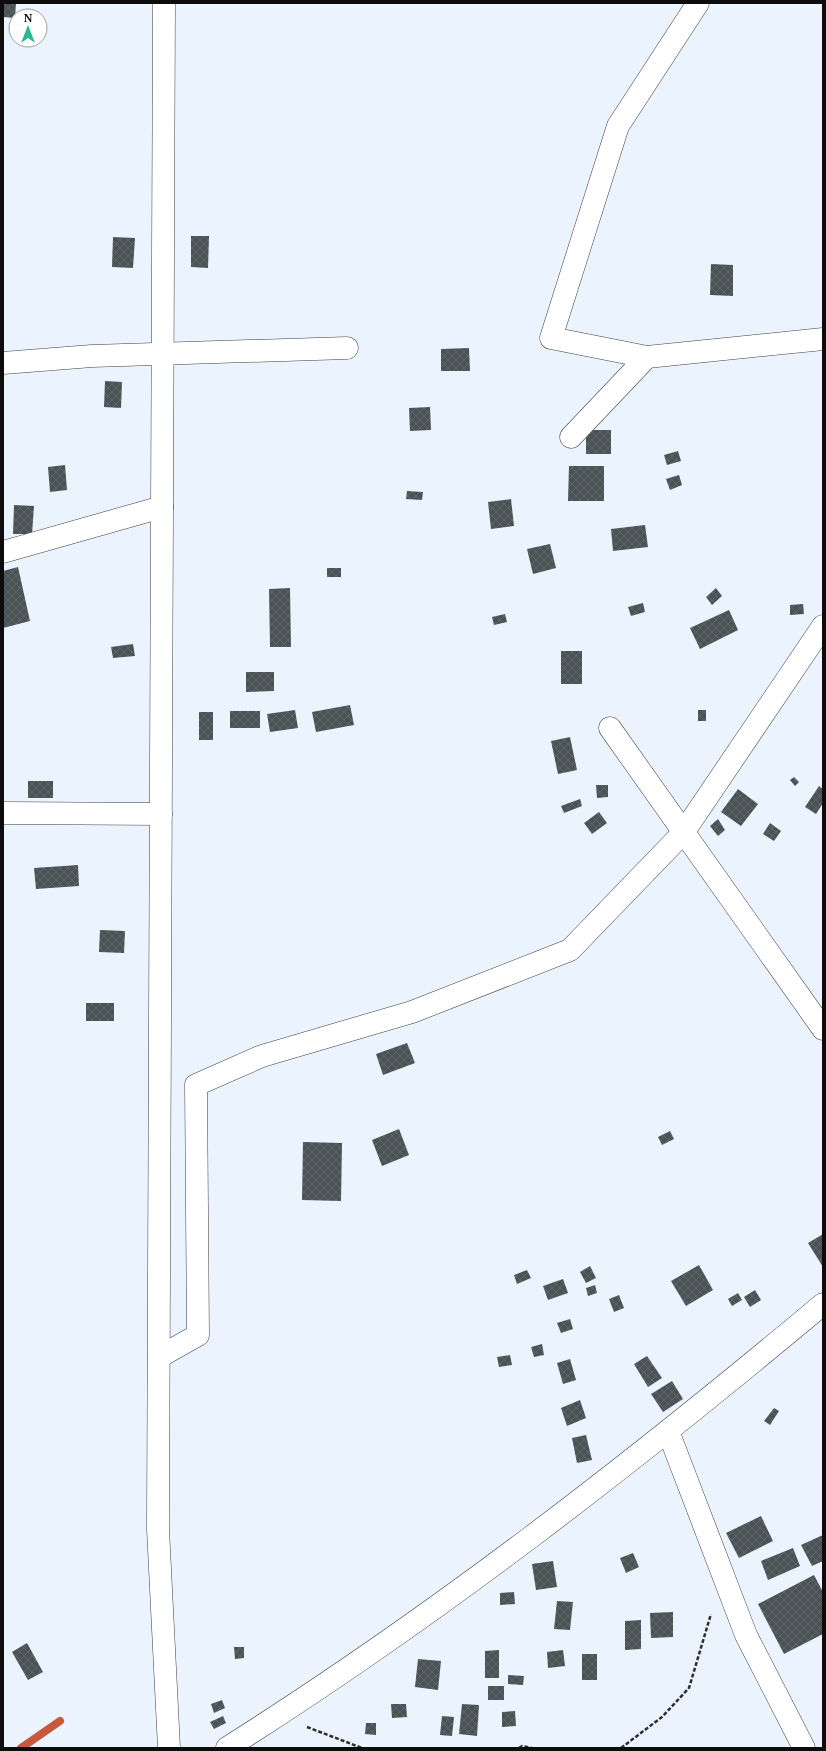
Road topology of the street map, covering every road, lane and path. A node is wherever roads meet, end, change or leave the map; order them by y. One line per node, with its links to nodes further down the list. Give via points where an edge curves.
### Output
1 (164, 3): 5 (street)
2 (698, 3): 6 (street, via 618,126 551,338)
3 (823, 339): 6 (street)
4 (347, 348): 5 (street)
5 (163, 354): 7 (street); 9 (street)
6 (647, 357): 8 (street)
7 (3, 362)
8 (571, 438)
9 (162, 507): 10 (street); 14 (street)
10 (3, 552)
11 (823, 626): 15 (street)
12 (610, 728): 15 (street)
13 (3, 813): 14 (street)
14 (161, 814): 18 (street)
15 (684, 833): 16 (street); 18 (street, via 570,950 412,1012 262,1056 196,1085 198,1335)
16 (823, 1029)
17 (823, 1304): 19 (street)
18 (159, 1357): 22 (street, via 158,1529)
19 (668, 1431): 21 (street, via 519,1545 334,1680); 28 (street, via 746,1635)
20 (712, 1611): 27 (path, via 689,1688 662,1716)
21 (279, 1715): 23 (street); 24 (path)
22 (169, 1748)
23 (227, 1748)
24 (362, 1748)
25 (519, 1748): 26 (path)
26 (532, 1748)
27 (621, 1748)
28 (804, 1748)

